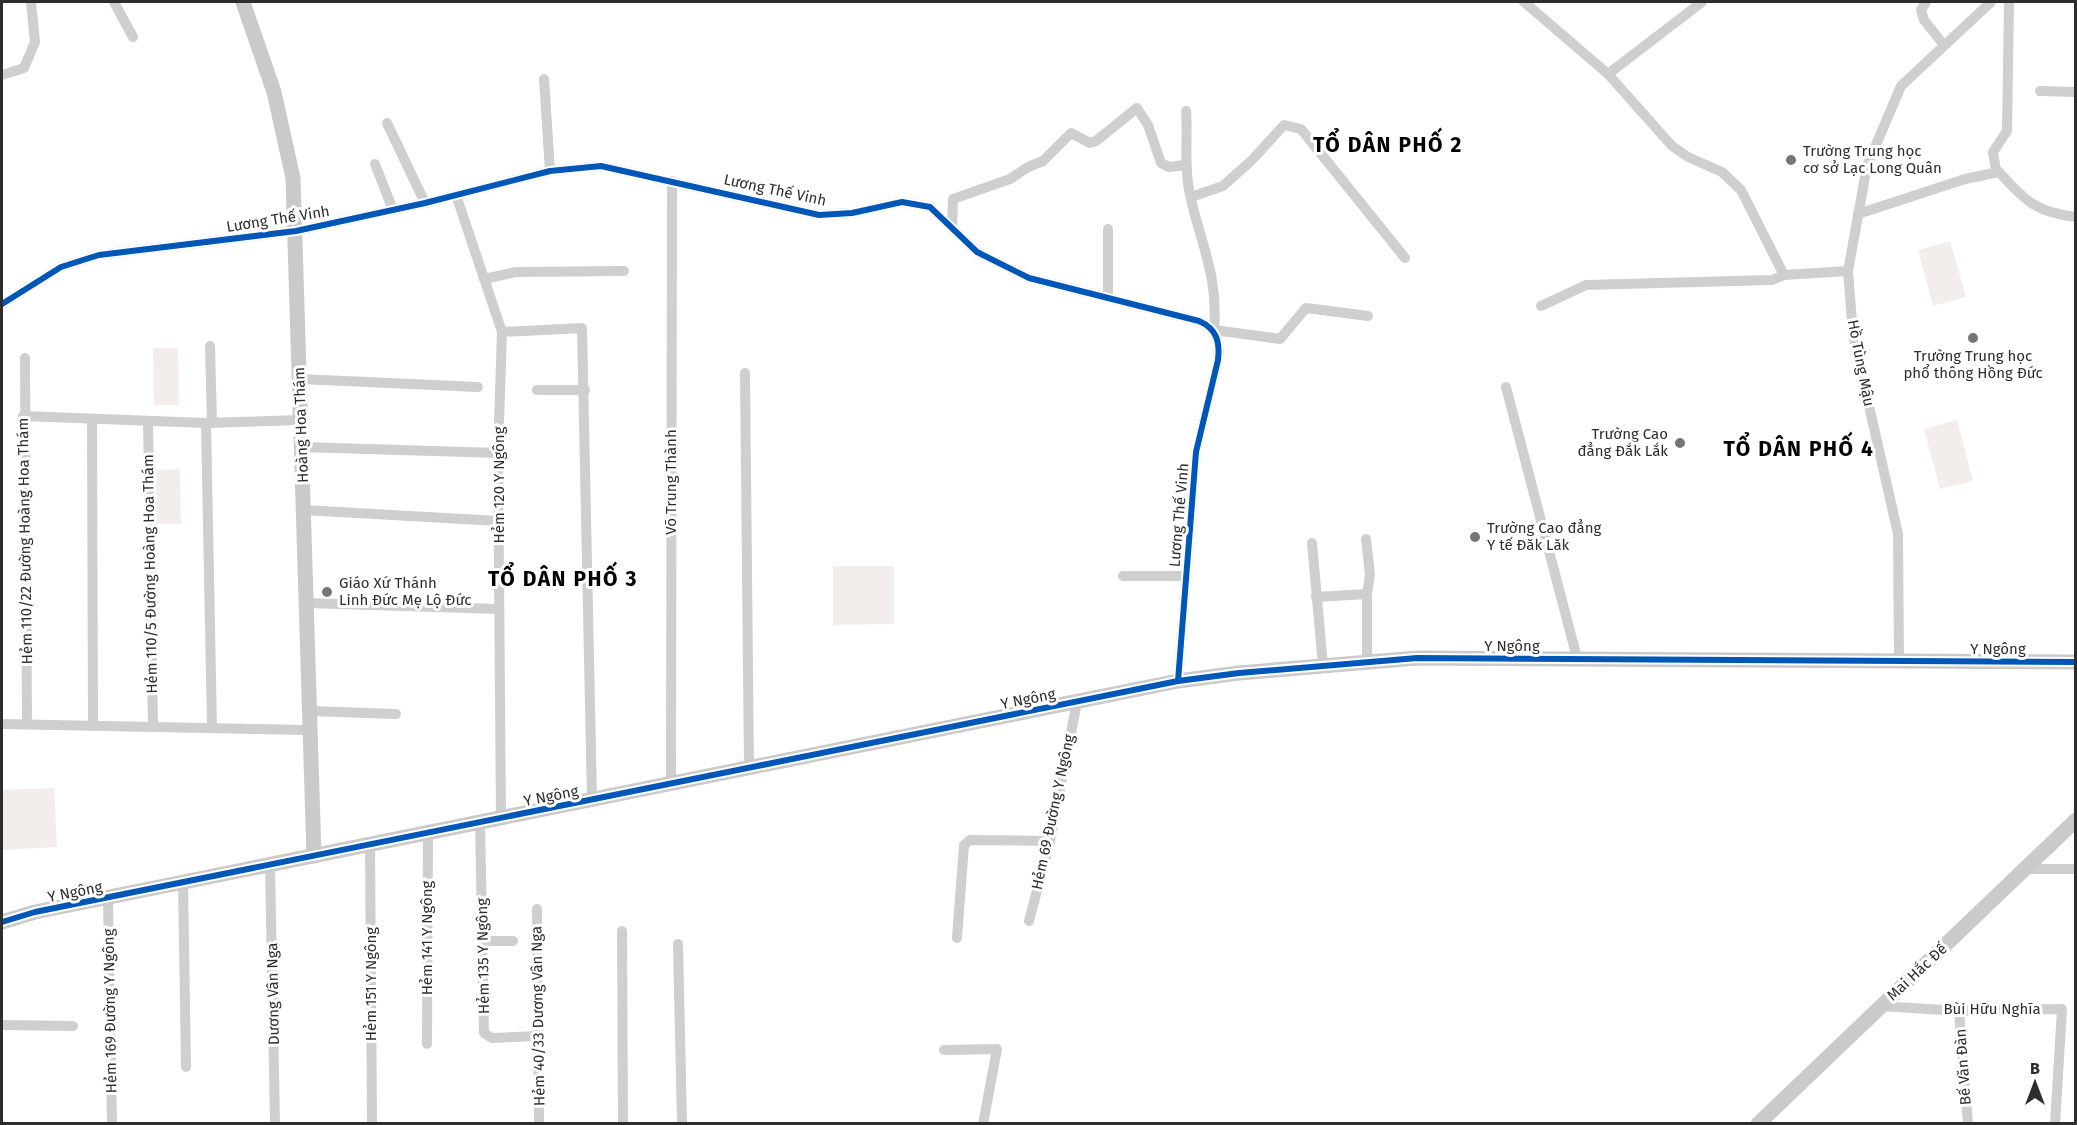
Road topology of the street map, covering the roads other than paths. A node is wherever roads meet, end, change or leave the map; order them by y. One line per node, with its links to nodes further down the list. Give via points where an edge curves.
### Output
1 (32, 2): 12 (street, via 35,42 24,68)
2 (114, 2): 9 (street)
3 (243, 2): 31 (street, Hoàng Hoa Thám, via 274,92 293,178)
4 (1524, 2): 11 (street)
5 (1702, 2): 11 (street)
6 (1926, 2): 10 (street, via 1921,10 1924,20)
7 (1991, 2): 10 (street, Hồ Tùng Mậu)
8 (2008, 2): 20 (street, via 2007,131 1993,152)
9 (133, 38)
10 (1944, 45): 27 (street, Hồ Tùng Mậu, via 1901,86 1867,166)
11 (1608, 74): 35 (street, via 1672,146 1722,172 1741,190)
12 (2, 75)
13 (544, 79): 21 (street)
14 (2040, 92): 15 (street)
15 (2076, 92)
16 (1186, 111): 19 (street)
17 (387, 123): 25 (street)
18 (375, 164): 26 (street)
19 (1185, 165): 24 (street); 29 (street, via 1169,167 1161,163 1148,125 1137,108 1096,141 1090,143 1071,133 1043,161 1010,179 953,199)
20 (1996, 170)
21 (550, 171): 22 (street, Lương Thế Vinh, via 601,166); 23 (street, Lương Thế Vinh)
22 (672, 181): 29 (street, Lương Thế Vinh, via 819,214 852,213 902,202 930,207); 84 (street, Võ Trung Thành)
23 (456, 195): 25 (street, Lương Thế Vinh); 36 (street, Hẻm 120 Y Ngông)
24 (1191, 197): 32 (street, via 1223,186 1284,125 1301,129); 41 (street, via 1210,261 1216,312)
25 (425, 203): 26 (street, Lương Thế Vinh)
26 (393, 210): 31 (street, Lương Thế Vinh)
27 (1858, 214): 28 (street, via 1999,172 2032,206); 34 (street, Hồ Tùng Mậu)
28 (2076, 217)
29 (952, 228): 37 (street, Lương Thế Vinh, via 977,252 1029,278)
30 (1108, 229): 37 (street)
31 (296, 231): 38 (street, Lương Thế Vinh, via 99,255 61,267); 46 (street, Hoàng Hoa Thám)
32 (1406, 258)
33 (624, 271): 36 (street, via 516,272)
34 (1848, 271): 35 (street); 69 (street, Hồ Tùng Mậu, via 1853,334 1898,534)
35 (1784, 275): 39 (street, via 1772,280 1586,285)
36 (484, 279): 42 (street, Hẻm 120 Y Ngông)
37 (1108, 297): 41 (street, Lương Thế Vinh, via 1199,321)
38 (2, 304)
39 (1541, 306)
40 (1368, 316): 41 (street, via 1306,308 1280,339)
41 (1214, 330): 63 (street, Lương Thế Vinh, via 1218,360 1196,452)
42 (502, 332): 50 (street, via 582,328); 57 (street, Hẻm 120 Y Ngông)
43 (210, 346): 55 (street)
44 (25, 358): 51 (street, Hẻm 110/22 Đường Hoàng Hoa Thám)
45 (745, 373): 83 (street)
46 (300, 380): 47 (street); 53 (street, Hoàng Hoa Thám)
47 (478, 387)
48 (1506, 387): 68 (street)
49 (537, 390): 50 (street)
50 (585, 390): 85 (street)
51 (23, 416): 52 (street); 78 (street, Hẻm 110/22 Đường Hoàng Hoa Thám)
52 (92, 419): 54 (street); 79 (street)
53 (301, 420): 55 (street); 56 (street, Hoàng Hoa Thám)
54 (148, 421): 55 (street); 80 (street, Hẻm 110/5 Đường Hoàng Hoa Thám)
55 (209, 423): 81 (street)
56 (302, 447): 57 (street); 58 (street, Hoàng Hoa Thám)
57 (498, 453): 59 (street, Hẻm 120 Y Ngông)
58 (304, 510): 59 (street); 66 (street, Hoàng Hoa Thám)
59 (498, 521): 67 (street, Hẻm 120 Y Ngông)
60 (1366, 540): 64 (street, via 1370,574)
61 (1311, 543): 65 (street)
62 (1123, 576): 63 (street)
63 (1186, 576): 73 (street, Lương Thế Vinh)
64 (1367, 594): 65 (street); 70 (street)
65 (1316, 597): 72 (street)
66 (307, 603): 67 (street); 75 (street, Hoàng Hoa Thám)
67 (499, 609): 86 (street, Hẻm 120 Y Ngông)
68 (1576, 658): 69 (street, Y Ngông); 70 (street, Y Ngông, via 1417,658)
69 (1899, 661): 71 (street, Y Ngông)
70 (1367, 662): 72 (street, Y Ngông)
71 (2076, 662)
72 (1323, 666): 73 (street, Y Ngông)
73 (1178, 681): 74 (street, Y Ngông)
74 (1077, 702): 83 (street, Y Ngông); 90 (street, Hẻm 69 Đường Y Ngông)
75 (310, 711): 76 (street); 82 (street, Hoàng Hoa Thám)
76 (396, 714)
77 (2, 724): 78 (street)
78 (27, 724): 79 (street)
79 (93, 726): 80 (street)
80 (153, 727): 81 (street)
81 (212, 728): 82 (street)
82 (310, 730): 92 (street, Hoàng Hoa Thám)
83 (749, 768): 84 (street, Y Ngông)
84 (671, 784): 85 (street, Y Ngông)
85 (592, 800): 86 (street, Y Ngông)
86 (501, 818): 88 (street, Y Ngông)
87 (2076, 820): 94 (street, Mai Hắc Đế)
88 (480, 822): 89 (street, Y Ngông); 103 (street, Hẻm 135 Y Ngông)
89 (428, 833): 91 (street, Y Ngông); 111 (street, Hẻm 141 Y Ngông)
90 (1050, 841): 99 (street, Hẻm 69 Đường Y Ngông); 102 (street, via 970,840 964,845)
91 (370, 844): 92 (street, Y Ngông); 116 (street, Hẻm 151 Y Ngông)
92 (314, 856): 93 (street, Y Ngông)
93 (270, 864): 96 (street, Y Ngông); 115 (street, Dương Vân Nga)
94 (2027, 869): 95 (street); 106 (street, Mai Hắc Đế)
95 (2076, 869)
96 (183, 882): 97 (street, Y Ngông); 113 (street)
97 (108, 898): 100 (street, Y Ngông); 114 (street, Hẻm 169 Đường Y Ngông)
98 (537, 909): 110 (street, Hẻm 40/33 Dương Vân Nga)
99 (1029, 921)
100 (2, 922)
101 (622, 931): 118 (street)
102 (957, 938)
103 (482, 941): 104 (street); 110 (street, Hẻm 135 Y Ngông, via 486,1036)
104 (513, 941)
105 (678, 944): 119 (street)
106 (1880, 1006): 107 (street, Bùi Hữu Nghĩa); 121 (street, Mai Hắc Đế)
107 (1959, 1011): 122 (street, Bế Văn Đàn); 123 (street, Bùi Hữu Nghĩa, via 2062,1009)
108 (2, 1025): 109 (street)
109 (73, 1026)
110 (538, 1036): 117 (street, Hẻm 40/33 Dương Vân Nga)
111 (427, 1044)
112 (944, 1050): 120 (street, via 997,1049)
113 (186, 1067)
114 (112, 1124)
115 (275, 1124)
116 (372, 1124)
117 (539, 1124)
118 (622, 1124)
119 (682, 1124)
120 (983, 1124)
121 (1758, 1124)
122 (1968, 1124)
123 (2055, 1124)

